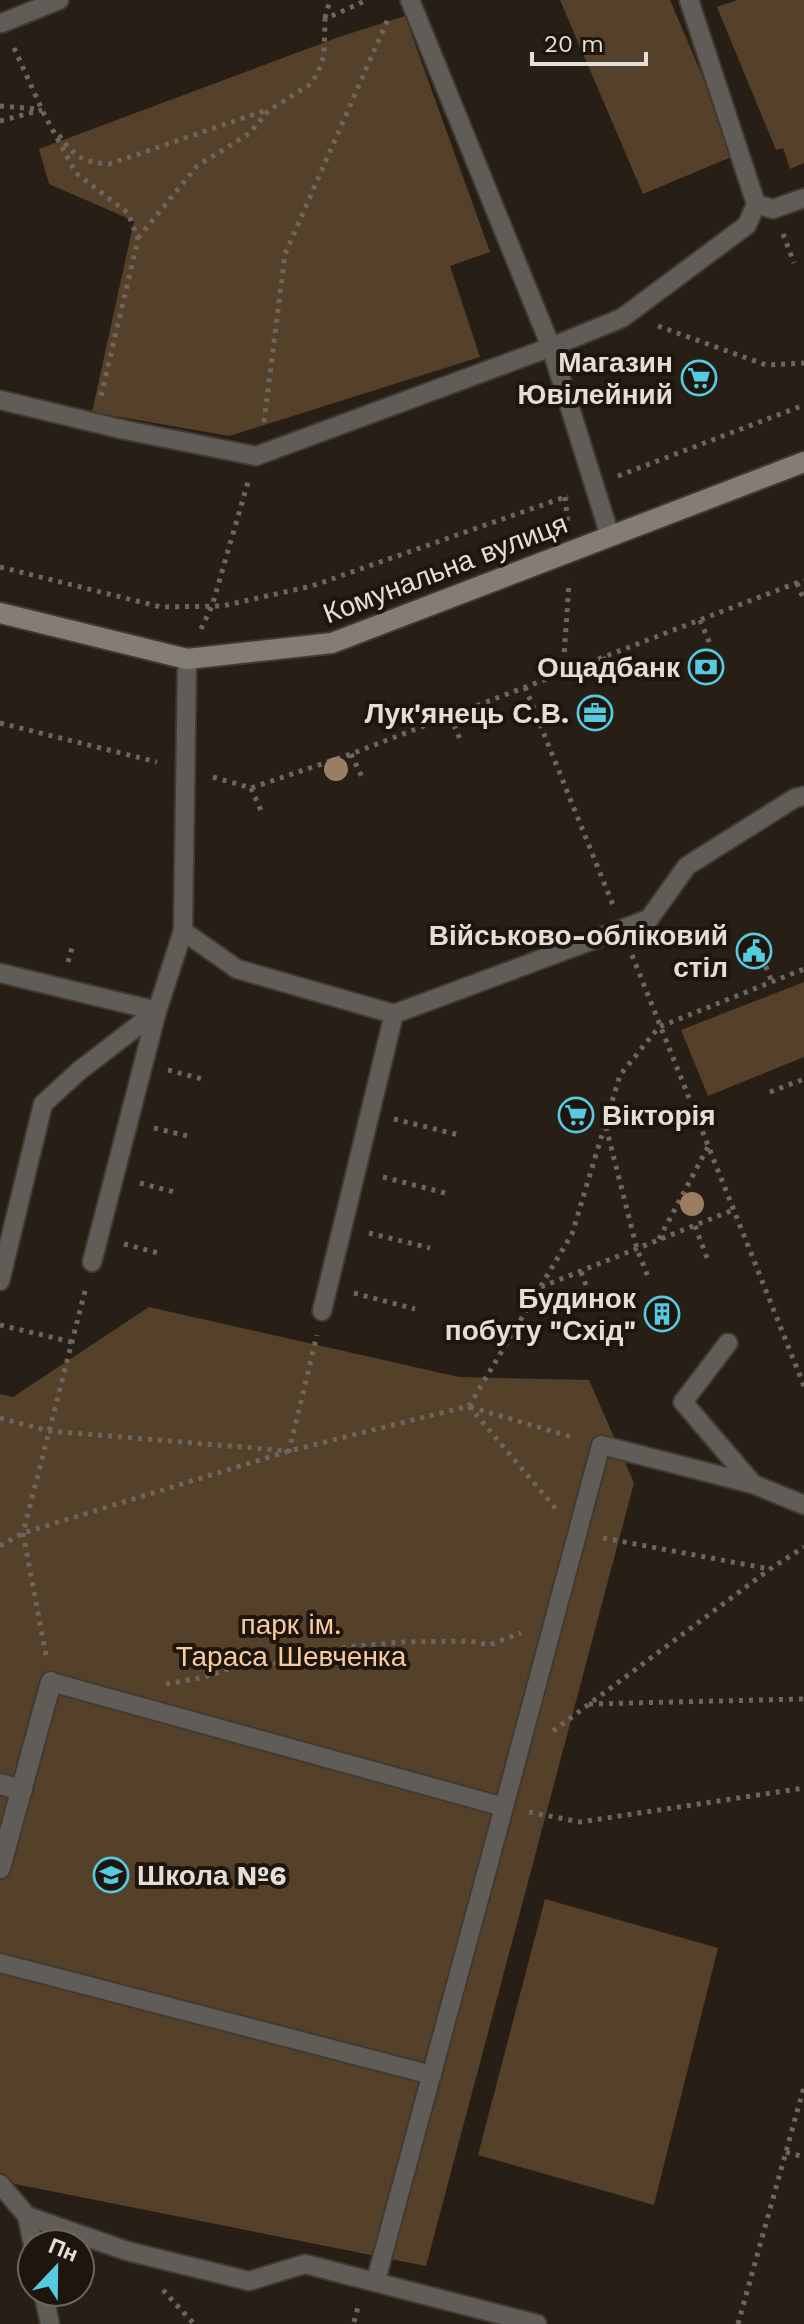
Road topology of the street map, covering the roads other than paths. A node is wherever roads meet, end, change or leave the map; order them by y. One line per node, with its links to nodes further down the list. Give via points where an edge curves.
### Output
1 (59, 0): 4 (lane)
2 (410, 0): 7 (lane)
3 (689, 0): 6 (lane)
4 (2, 23)
5 (804, 198): 6 (lane, via 773,209)
6 (756, 204): 7 (lane, via 747,225 622,318)
7 (551, 347): 8 (lane, via 256,456); 10 (lane)
8 (0, 400)
9 (804, 462): 10 (main road, Комунальна вулиця)
10 (610, 536): 12 (main road, Комунальна вулиця, via 332,643)
11 (0, 613): 12 (main road, Комунальна вулиця)
12 (187, 659): 14 (lane)
13 (804, 796): 17 (lane, via 687,866 649,919)
14 (183, 931): 16 (lane); 17 (lane, via 237,969)
15 (0, 973): 16 (lane)
16 (157, 1011): 18 (lane); 19 (lane, via 43,1104)
17 (394, 1014): 20 (lane)
18 (92, 1262)
19 (0, 1281)
20 (322, 1311)
21 (728, 1343): 22 (lane, via 683,1402)
22 (753, 1484): 23 (lane); 27 (lane, via 601,1445)
23 (804, 1505)
24 (51, 1682): 26 (street); 27 (lane)
25 (0, 1784): 26 (street)
26 (22, 1790): 28 (street)
27 (504, 1807): 31 (lane)
28 (3, 1844): 29 (street)
29 (0, 1868)
30 (0, 1963): 31 (lane)
31 (432, 2075): 35 (lane)
32 (0, 2184): 33 (lane)
33 (27, 2216): 34 (lane); 35 (lane, via 127,2251 249,2281 305,2264)
34 (30, 2228)
35 (376, 2280): 36 (lane)
36 (537, 2324)

